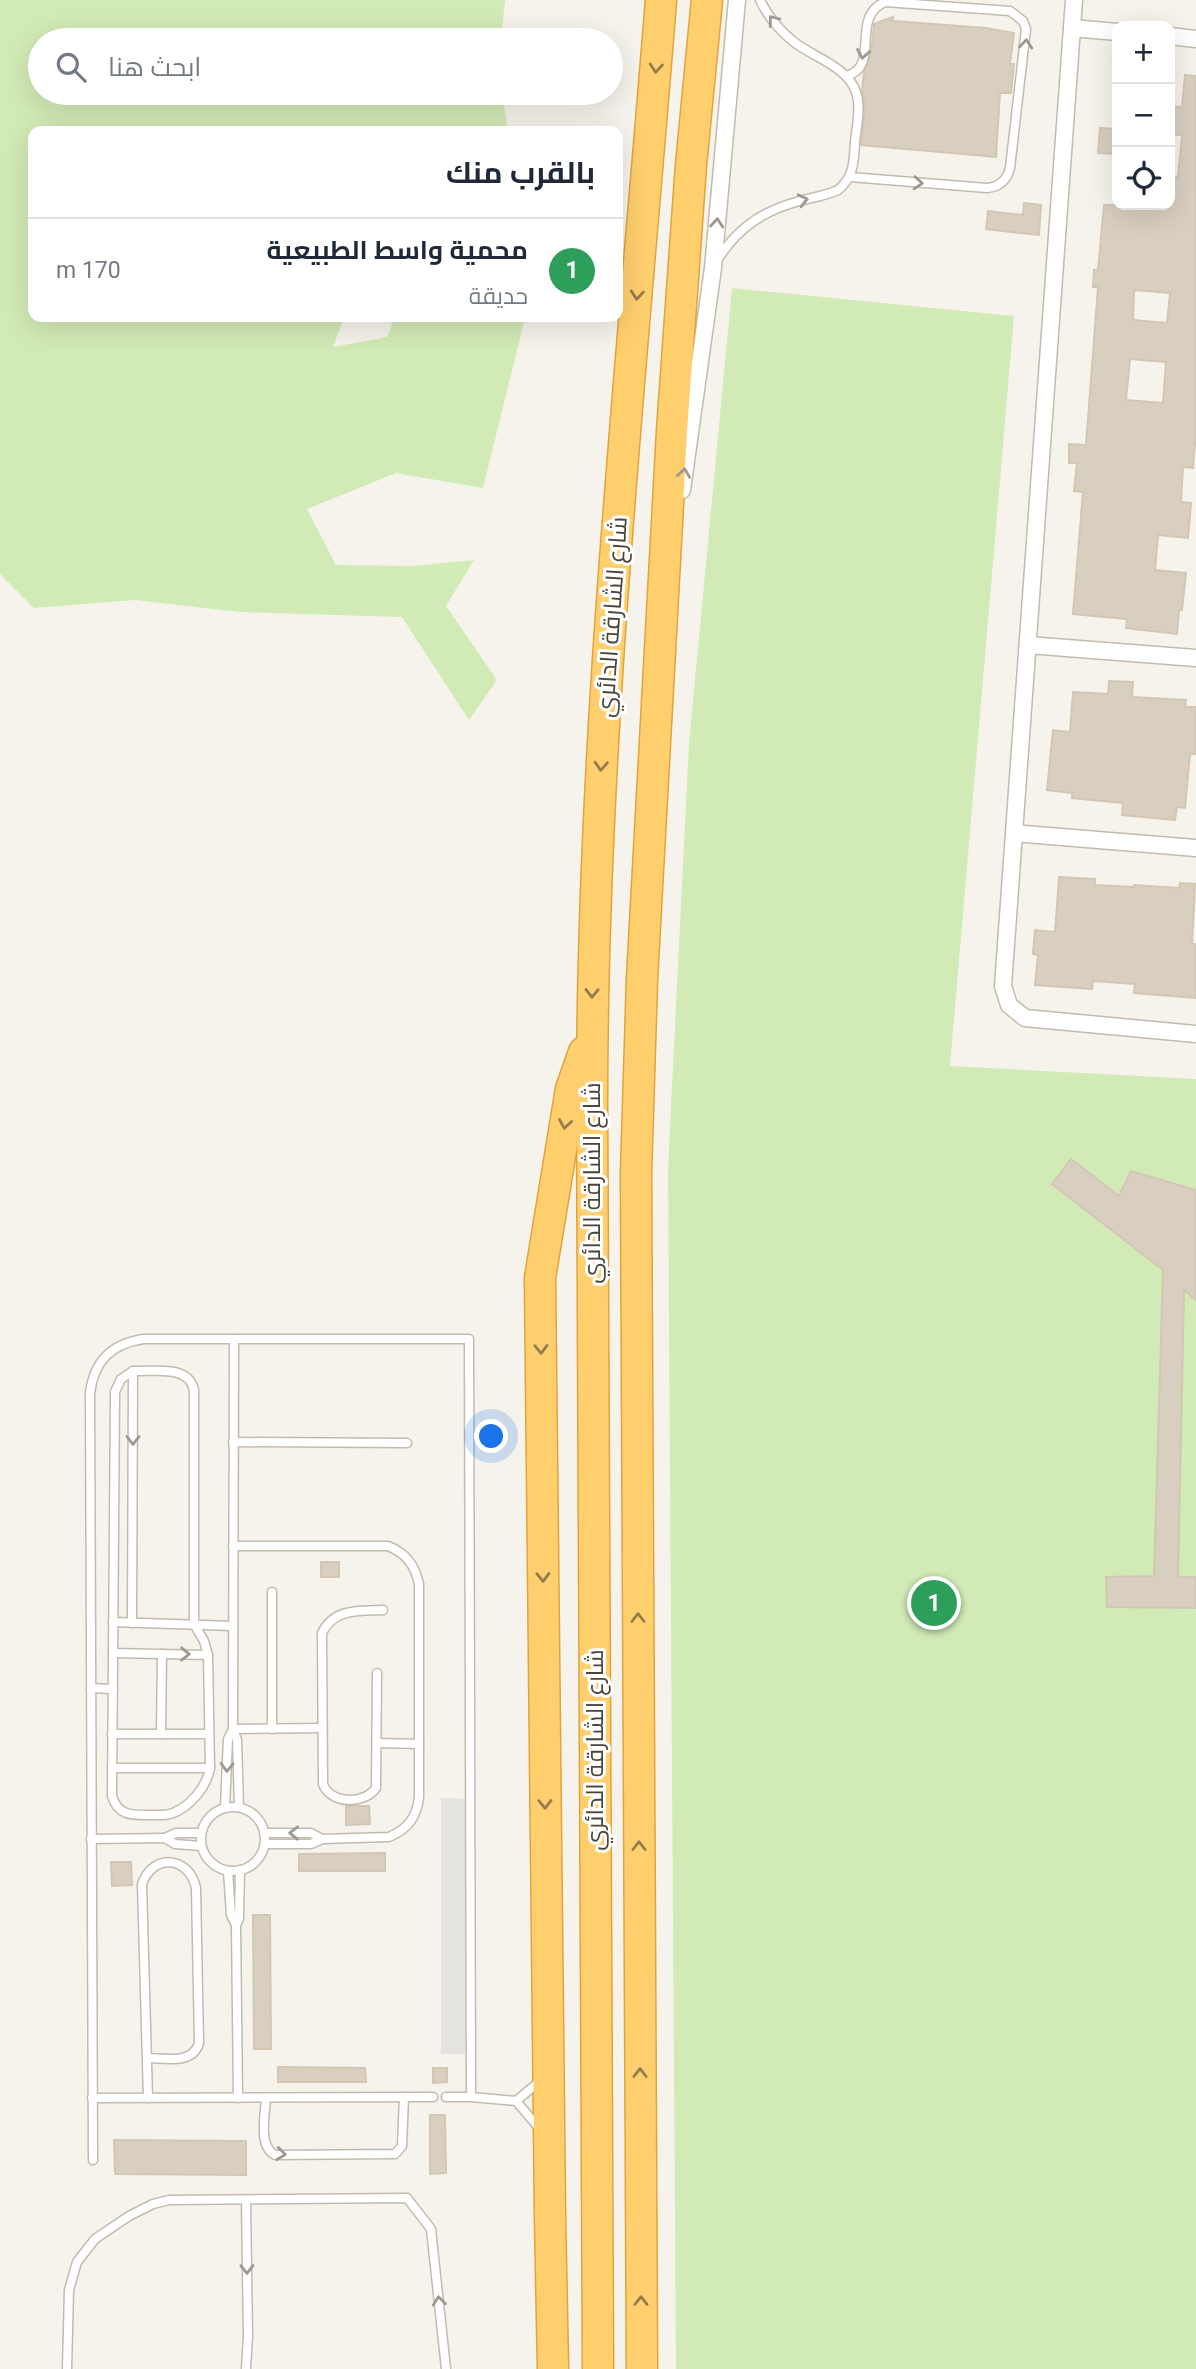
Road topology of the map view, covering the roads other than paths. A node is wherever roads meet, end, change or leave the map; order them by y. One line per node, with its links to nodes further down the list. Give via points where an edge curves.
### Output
1 (661, 0): 19 (highway, شارع الشارقة الدائري, one-way to 19, via 601,763)
2 (707, 0): 13 (highway, شارع الشارقة الدائري, via 690,178)
3 (737, 0): 12 (street, one-way to 3)
4 (760, 0): 10 (lane, one-way to 4, via 785,34)
5 (1074, 0): 6 (street)
6 (1073, 28): 7 (street); 14 (street)
7 (1112, 32)
8 (1175, 37): 9 (street)
9 (1196, 39)
10 (846, 76): 11 (lane, via 859,104); 11 (lane, one-way to 10, via 987,188 1000,184 1009,175 1027,29 1010,11 885,2 869,16 862,65)
11 (850, 177): 12 (lane, one-way to 11, via 747,224 778,207 830,194)
12 (713, 268): 13 (street, one-way to 12, via 683,482)
13 (665, 564): 78 (highway, شارع الشارقة الدائري, one-way to 13, via 636,1174)
14 (1028, 645): 15 (street); 16 (street)
15 (1196, 658)
16 (1014, 833): 17 (street); 18 (street, via 1003,986 1016,1013 1035,1020)
17 (1196, 848)
18 (1196, 1034)
19 (592, 1035): 60 (highway, one-way to 60, via 570,1089 540,1278); 77 (highway, شارع الشارقة الدائري)
20 (234, 1339): 22 (lane); 35 (lane, via 129,1341 116,1346 97,1366 90,1393); 64 (lane, via 469,1339)
21 (133, 1371): 27 (lane, via 121,1379 114,1392); 28 (lane, one-way to 28); 29 (lane, via 178,1372 192,1384)
22 (233, 1442): 23 (lane); 24 (lane)
23 (407, 1443)
24 (233, 1546): 30 (lane); 44 (lane, via 377,1545 406,1556 419,1584)
25 (272, 1592): 39 (lane)
26 (383, 1610): 38 (lane, via 346,1612 326,1625 322,1633)
27 (113, 1622): 28 (lane); 31 (lane)
28 (132, 1623): 29 (lane)
29 (194, 1624): 30 (lane); 33 (lane)
30 (233, 1626): 37 (lane)
31 (113, 1653): 32 (lane); 36 (lane)
32 (162, 1654): 33 (lane, one-way to 33); 41 (lane)
33 (208, 1655): 42 (lane)
34 (377, 1673): 43 (lane)
35 (91, 1688): 36 (lane); 52 (lane)
36 (113, 1689): 40 (lane)
37 (233, 1728): 39 (lane); 47 (lane, one-way to 47, via 228,1739); 48 (lane)
38 (322, 1728): 39 (lane); 43 (lane, via 323,1784 333,1797 362,1798 372,1793 377,1783)
39 (272, 1729)
40 (112, 1734): 41 (lane); 45 (lane)
41 (161, 1734): 42 (lane)
42 (209, 1734): 46 (lane)
43 (377, 1743): 44 (lane)
44 (419, 1744): 53 (lane, via 419,1797 407,1826 378,1839)
45 (112, 1768): 46 (lane); 46 (lane, via 112,1796 116,1806 129,1815 171,1814 180,1809 204,1787)
46 (210, 1768)
47 (225, 1807): 48 (lane); 49 (lane, via 209,1816)
48 (239, 1807): 50 (lane, via 256,1816)
49 (201, 1833): 51 (lane); 55 (lane)
50 (264, 1833): 53 (lane, one-way to 50, via 311,1833); 54 (lane)
51 (165, 1838): 52 (lane); 55 (lane, via 175,1844)
52 (91, 1839): 65 (lane)
53 (322, 1839): 54 (lane, via 311,1844)
54 (265, 1844): 56 (lane, via 256,1861)
55 (201, 1846): 57 (lane, via 211,1863)
56 (240, 1870): 57 (lane); 58 (lane)
57 (228, 1871): 58 (lane, via 231,1916)
58 (236, 1925): 67 (lane)
59 (147, 2058): 59 (lane, via 142,1884 158,1865 175,1863 190,1872 196,1888 199,2043 189,2057); 66 (lane)
60 (548, 2072): 69 (lane); 70 (highway)
61 (404, 2097): 62 (lane); 68 (lane); 68 (lane, one-way to 61, via 265,2143 275,2155 394,2154 401,2146)
62 (433, 2097)
63 (446, 2097): 64 (lane)
64 (471, 2097): 69 (lane)
65 (92, 2098): 66 (lane); 71 (lane)
66 (148, 2098): 67 (lane)
67 (238, 2098): 68 (lane)
68 (266, 2098)
69 (516, 2101): 70 (lane)
70 (549, 2143): 73 (highway)
71 (93, 2160)
72 (246, 2200): 74 (lane, via 153,2204 94,2239 72,2276); 75 (lane, one-way to 75); 76 (lane, one-way to 72, via 430,2229 407,2198)
73 (551, 2362)
74 (67, 2369)
75 (246, 2369)
76 (446, 2369)
77 (598, 2369)
78 (642, 2369)

